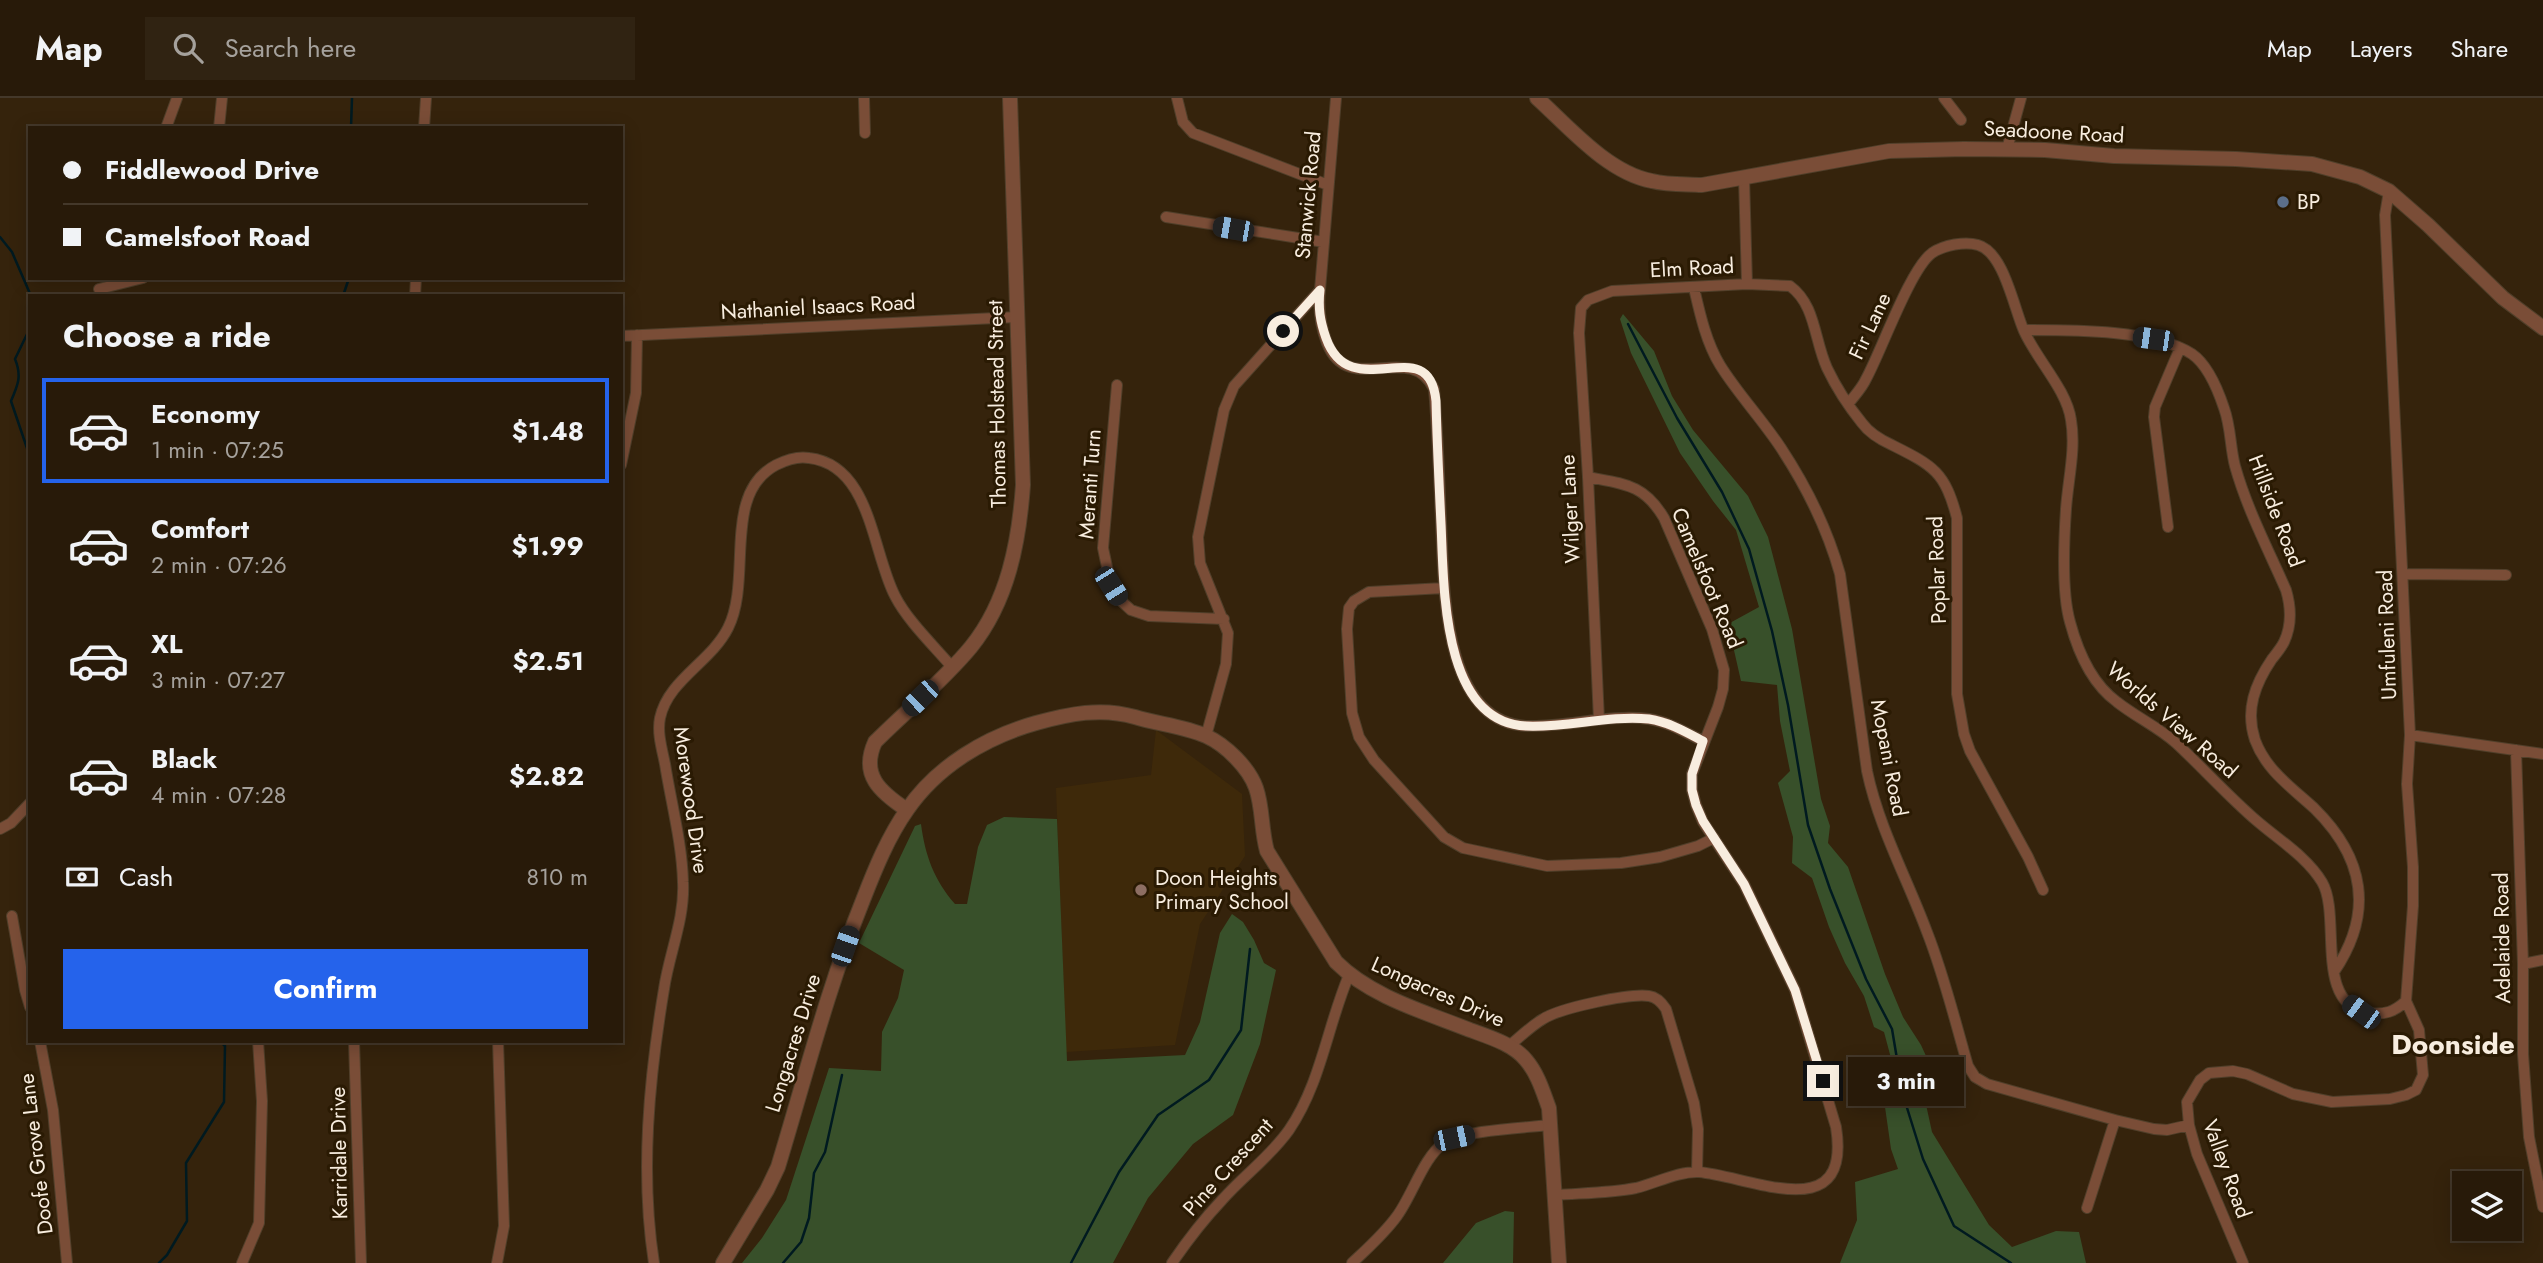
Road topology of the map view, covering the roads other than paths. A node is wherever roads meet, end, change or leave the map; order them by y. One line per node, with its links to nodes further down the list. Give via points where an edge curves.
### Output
1 (177, 98): 12 (street)
2 (222, 98): 13 (street)
3 (426, 98): 14 (street)
4 (864, 98): 15 (street)
5 (1010, 98): 29 (street, Thomas Holstead Street)
6 (1177, 98): 18 (street, via 1183,121 1193,133)
7 (1336, 98): 18 (street, Stanwick Road)
8 (1537, 98): 17 (street, Seadoone Road, via 1606,160 1629,173 1651,181 1702,185)
9 (1944, 98): 11 (street)
10 (2021, 98): 16 (street)
11 (1961, 120)
12 (167, 126)
13 (219, 126)
14 (424, 126)
15 (865, 133)
16 (2007, 149): 17 (street, Seadoone Road, via 1889,151); 19 (street, Seadoone Road, via 2312,164 2360,177)
17 (1744, 177): 23 (street)
18 (1328, 185): 21 (street, Stanwick Road)
19 (2389, 191): 30 (street, Seadoone Road, via 2503,298); 40 (street, Umfuleni Road, via 2385,225)
20 (1166, 217): 21 (street)
21 (1324, 242): 26 (street, Stanwick Road)
22 (135, 280): 25 (street)
23 (1746, 284): 24 (street, Elm Road); 27 (street, Elm Road, via 1790,286)
24 (1694, 288): 28 (street, Elm Road, via 1612,291); 69 (street, Mopani Road, via 1704,330 1720,365 1781,448 1834,553 1873,799 1931,941 1968,1066 1987,1084)
25 (99, 289)
26 (1320, 290): 42 (street, Stanwick Road, via 1318,311 1331,352 1339,362 1358,369 1410,367 1429,379 1434,389); 43 (street, via 1234,386 1226,403 1198,537 1200,563)
27 (1798, 292): 36 (street, Poplar Road, via 1828,369)
28 (1588, 300): 38 (street, Wilger Lane, via 1578,318)
29 (1017, 317): 32 (street, Nathaniel Isaacs Road); 44 (street, Thomas Holstead Street, via 1023,485 1015,546 1009,576 987,623)
30 (2543, 328)
31 (2024, 330): 34 (street, Hillside Road, via 2130,336); 36 (street, Fir Lane, via 1992,253 1980,245 1943,248 1923,263 1866,381); 59 (street, Worlds View Road, via 2071,418 2065,596 2081,657 2115,701 2174,741 2311,867 2328,897)
32 (637, 335): 33 (street, Nathaniel Isaacs Road); 37 (street, via 636,393)
33 (623, 336)
34 (2180, 348): 39 (street, via 2154,417); 59 (street, Hillside Road, via 2201,363 2216,389 2244,493 2290,606 2284,643 2254,688 2252,730 2272,770 2315,810 2342,844 2357,879 2360,908 2355,935)
35 (1117, 385): 43 (street, Meranti Turn, via 1103,548 1111,586 1131,610 1149,616)
36 (1849, 403): 55 (street, Poplar Road, via 1872,434 1923,460 1950,491 1957,518 1957,694 1964,734)
37 (623, 455)
38 (1588, 477): 45 (street, Wilger Lane); 48 (street, Camelsfoot Road, via 1631,485 1654,502 1664,518 1712,629 1724,670 1723,689)
39 (2168, 527)
40 (2404, 574): 41 (street); 46 (street, Umfuleni Road)
41 (2506, 575)
42 (1444, 588): 45 (street, via 1454,656 1477,699 1490,713 1505,724 1528,726); 54 (street, via 1369,592 1349,608 1347,629 1352,713 1359,737 1444,838 1463,848 1548,866 1660,857)
43 (1224, 619): 47 (street, via 1226,664)
44 (952, 667): 52 (street, Thomas Holstead Street, via 875,742 869,755 873,779); 80 (street, Morewood Drive, via 895,596 861,499 839,470 808,457 772,467 758,480 747,496 738,594 729,628 665,703 659,729 684,883 663,992 649,1119 648,1210)
45 (1599, 720): 48 (street, via 1648,719)
46 (2410, 735): 49 (street); 62 (street, Umfuleni Road, via 2407,784 2413,906)
47 (1206, 736): 52 (street, Longacres Drive, via 1098,711 1046,720 1010,730 965,754); 60 (street, Longacres Drive, via 1244,767 1256,787 1267,850 1326,948)
48 (1703, 741): 54 (street, Camelsfoot Road, via 1692,774 1692,790)
49 (2516, 750): 50 (street); 58 (street, Adelaide Road)
50 (2543, 754)
51 (28, 805): 53 (street)
52 (907, 810): 81 (street, Longacres Drive, via 876,867 852,927 778,1167)
53 (0, 829)
54 (1714, 838): 72 (street, Camelsfoot Road, via 1744,884 1795,990 1839,1147 1833,1172 1821,1184 1806,1189)
55 (2043, 890)
56 (12, 916): 61 (street)
57 (2543, 960): 58 (street)
58 (2523, 964): 74 (street, Adelaide Road, via 2529,1137)
59 (2334, 972): 62 (street, Worlds View Road, via 2339,990 2361,1012 2395,1011)
60 (1349, 975): 67 (street, Longacres Drive, via 1400,1002); 82 (street, Pine Crescent, via 1313,1086 1297,1118 1278,1145 1222,1199)
61 (28, 1001)
62 (2406, 1001): 68 (street, Umfuleni Road, via 2419,1030)
63 (40, 1043): 76 (street, Doofe Grove Lane, via 53,1110)
64 (258, 1043): 77 (street, via 262,1101 259,1223)
65 (355, 1043): 78 (street, Karridale Drive)
66 (498, 1043): 79 (street, via 504,1226)
67 (1509, 1046): 70 (street, Longacres Drive, via 1532,1067 1549,1108); 72 (street, via 1560,1011 1650,995 1660,1000 1693,1103)
68 (2423, 1075): 71 (street, Valley Road, via 2416,1090 2406,1095 2332,1102 2292,1094 2247,1074 2219,1070 2193,1089 2188,1102)
69 (2115, 1120): 71 (street, Mopani Road, via 2167,1130); 75 (street)
70 (1550, 1125): 73 (street, Longacres Drive); 83 (street, via 1469,1135 1442,1144 1396,1217)
71 (2189, 1125): 85 (street, Valley Road)
72 (1697, 1172): 73 (street, Camelsfoot Road, via 1617,1191)
73 (1556, 1195): 84 (street, Longacres Drive)
74 (2543, 1206)
75 (2087, 1208)
76 (67, 1263)
77 (242, 1263)
78 (361, 1263)
79 (497, 1263)
80 (654, 1263)
81 (723, 1263)
82 (1172, 1263)
83 (1352, 1263)
84 (1559, 1263)
85 (2243, 1263)

